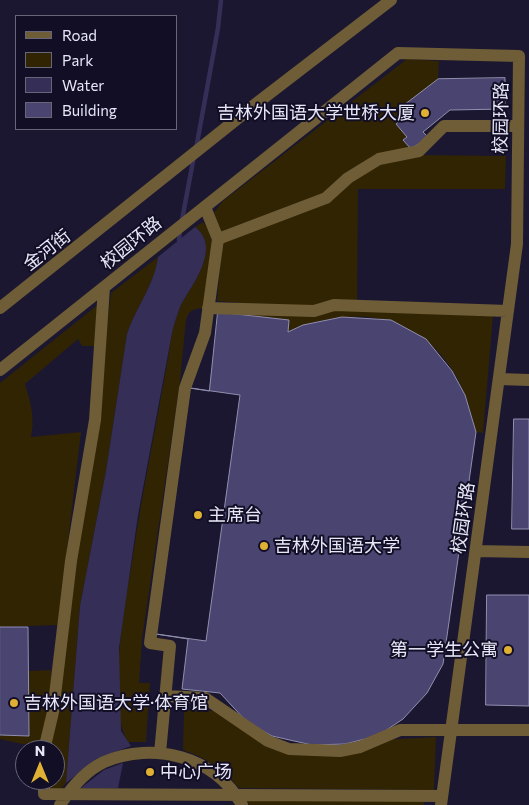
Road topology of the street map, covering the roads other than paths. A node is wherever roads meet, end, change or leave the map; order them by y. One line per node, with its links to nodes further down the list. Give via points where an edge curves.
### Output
1 (391, 0): 8 (street, 金河街)
2 (524, 56): 3 (street, 校园环路); 4 (street, 校园环路, via 398,53)
3 (518, 126): 5 (street, 校园环路); 6 (street, via 444,126 419,151 379,160 348,178 326,198)
4 (205, 207): 6 (street); 7 (street, 校园环路)
5 (523, 230): 10 (street, 校园环路)
6 (218, 238): 9 (street)
7 (104, 287): 11 (street, 校园环路); 19 (street, via 95,420 71,561 53,712)
8 (0, 308)
9 (208, 308): 10 (street, via 314,311 334,305); 16 (street, via 205,333 185,388 150,643 170,646)
10 (508, 310): 12 (street, 校园环路)
11 (0, 370)
12 (499, 379): 13 (street); 14 (street, 校园环路)
13 (529, 380)
14 (476, 551): 15 (street); 17 (street, 校园环路)
15 (529, 552)
16 (165, 696): 17 (street, via 205,698 268,741 288,749 340,751 360,747 400,730); 20 (street)
17 (452, 729): 18 (street); 24 (street, 校园环路)
18 (529, 730)
19 (46, 740)
20 (160, 753): 22 (street, via 136,752 103,763); 23 (street, via 196,762 222,779)
21 (44, 790): 22 (street, via 44,794)
22 (70, 790): 23 (street, via 118,794); 25 (street)
23 (234, 794): 24 (street); 26 (street)
24 (441, 801)
25 (60, 805)
26 (242, 805)

